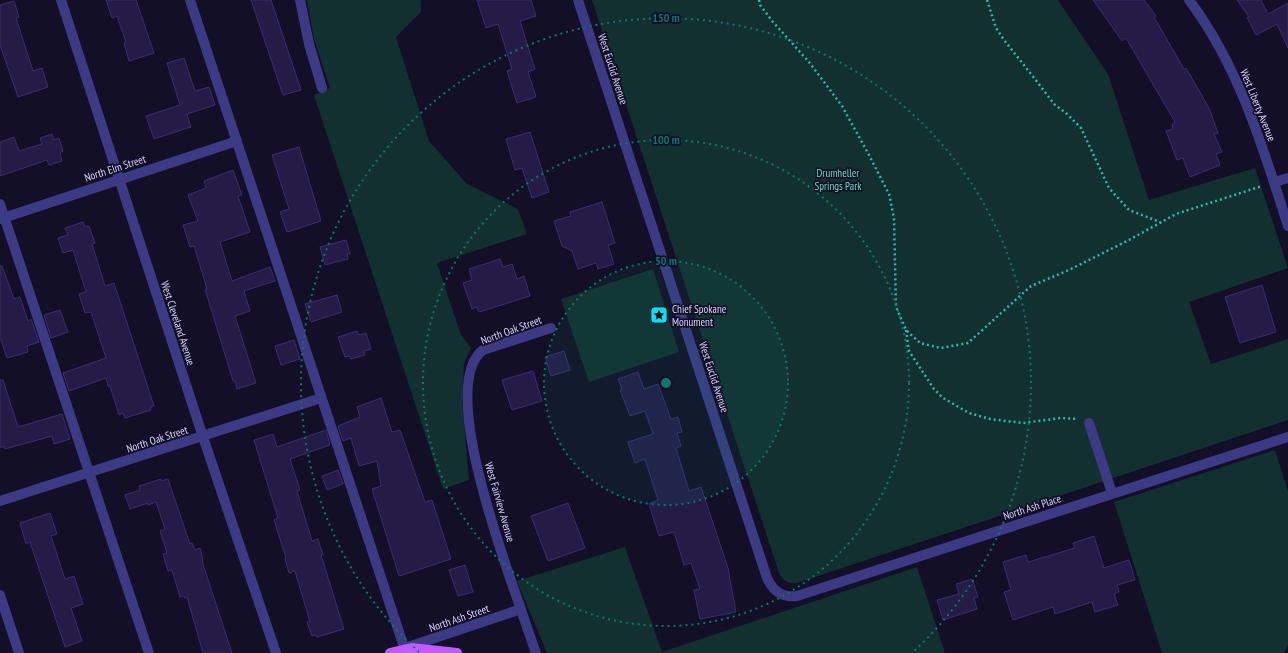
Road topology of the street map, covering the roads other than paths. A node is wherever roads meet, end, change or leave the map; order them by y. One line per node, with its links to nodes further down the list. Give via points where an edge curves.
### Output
1 (60, 0): 9 (street, West Cleveland Avenue)
2 (190, 0): 7 (street)
3 (300, 0): 6 (street)
4 (578, 0): 24 (street, West Euclid Avenue, via 767,578 773,589)
5 (1189, 0): 10 (street, West Liberty Avenue, via 1226,59 1252,117)
6 (322, 88)
7 (237, 141): 9 (street, North Elm Street); 16 (street)
8 (1288, 178): 10 (street)
9 (118, 180): 12 (street, North Elm Street); 18 (street, West Cleveland Avenue)
10 (1274, 182): 13 (street, West Liberty Avenue)
11 (0, 204): 12 (street)
12 (2, 218): 20 (street)
13 (1288, 226)
14 (551, 328): 15 (street, North Oak Street, via 487,349)
15 (478, 355): 25 (street, West Fairview Avenue, via 471,368 468,392 474,450 492,522)
16 (321, 398): 18 (street, North Oak Street); 26 (street)
17 (1089, 423): 21 (street)
18 (203, 436): 20 (street, North Oak Street); 29 (street, West Cleveland Avenue)
19 (1288, 437): 21 (street, North Ash Place)
20 (88, 473): 22 (street, North Oak Street); 28 (street)
21 (1112, 493): 24 (street, North Ash Place, via 797,596)
22 (0, 501)
23 (0, 595): 27 (street)
24 (783, 596)
25 (521, 609): 26 (street, North Ash Street); 32 (street, West Fairview Avenue)
26 (405, 651): 30 (main road); 31 (main road, via 419,648)
27 (19, 653)
28 (149, 653)
29 (276, 653)
30 (390, 653)
31 (457, 653)
32 (536, 653)

